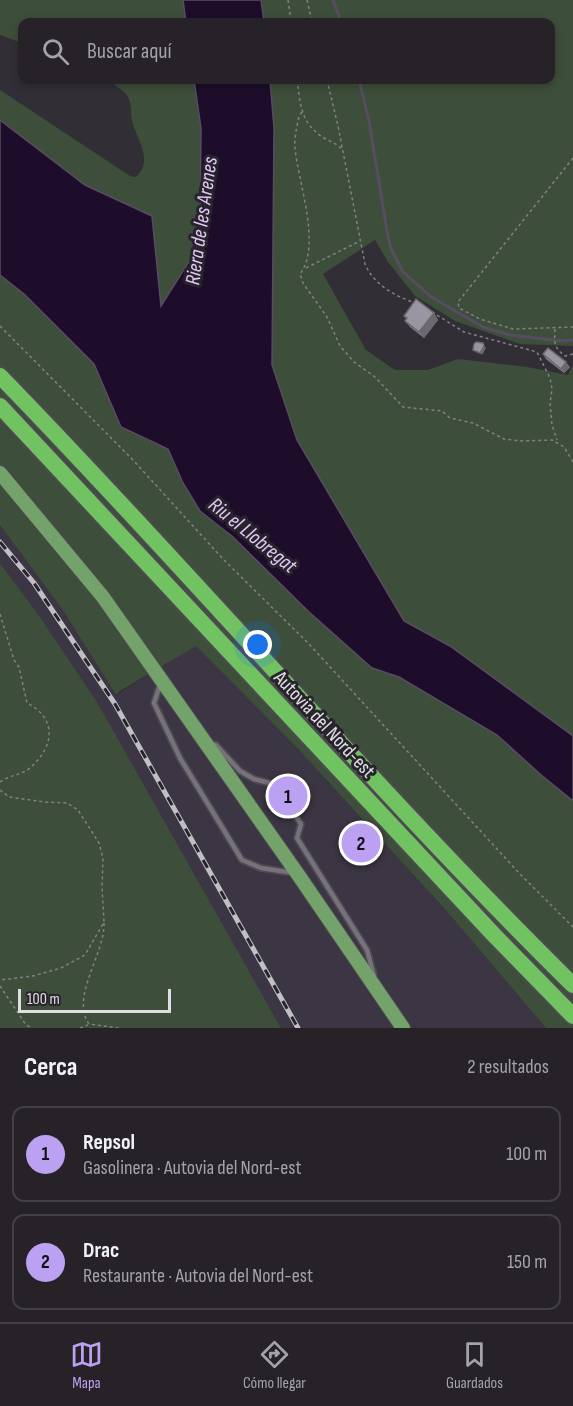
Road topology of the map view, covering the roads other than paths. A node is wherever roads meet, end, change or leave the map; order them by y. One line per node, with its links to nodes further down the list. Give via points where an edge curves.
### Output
1 (0, 376): 7 (highway, Autovia del Nord-est)
2 (0, 406): 9 (highway, Autovia del Nord-est)
3 (0, 473): 4 (main road, via 103,597)
4 (162, 680): 5 (main road); 6 (lane, via 154,703 180,758 242,860 261,868)
5 (205, 742): 6 (main road); 8 (lane, via 216,746 240,771 273,784 301,824 297,838 367,950)
6 (297, 873): 8 (main road)
7 (573, 985)
8 (378, 993): 10 (main road)
9 (573, 1016)
10 (403, 1028)

